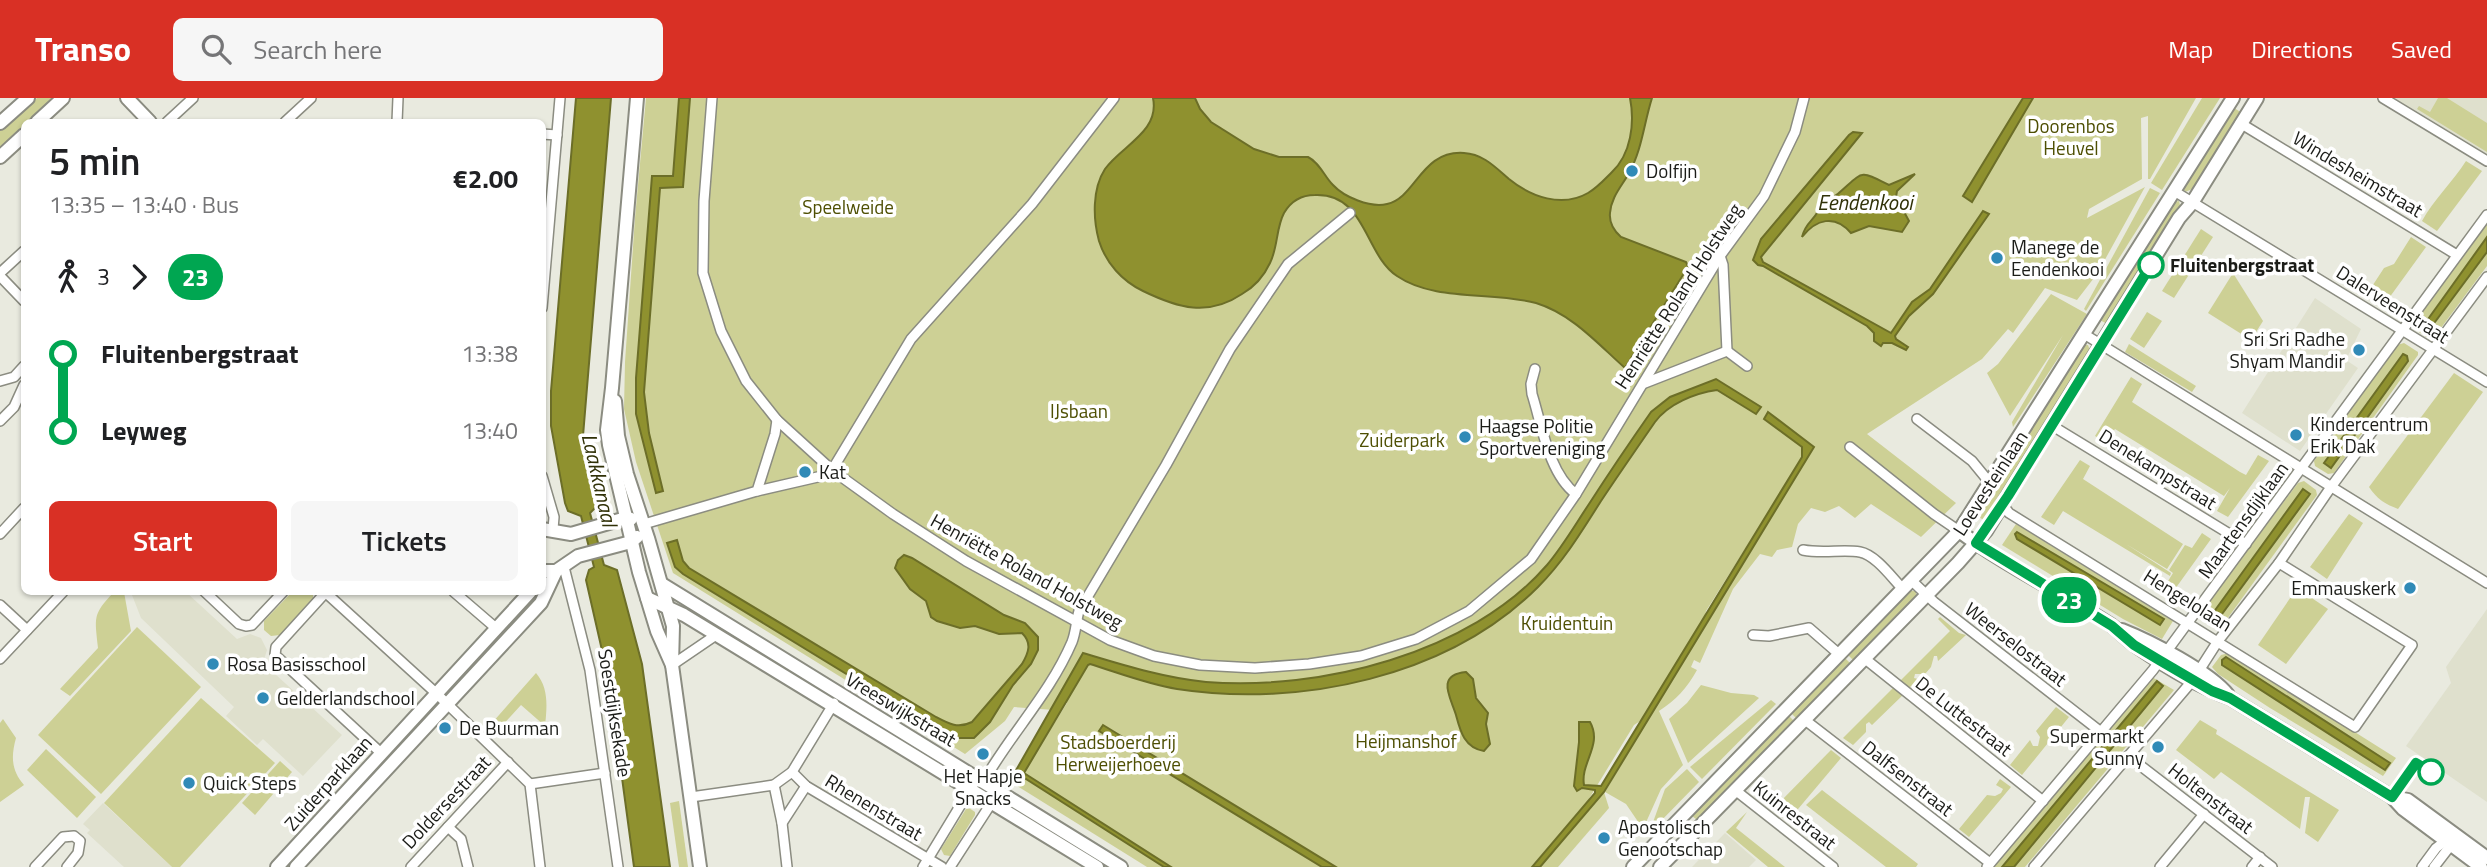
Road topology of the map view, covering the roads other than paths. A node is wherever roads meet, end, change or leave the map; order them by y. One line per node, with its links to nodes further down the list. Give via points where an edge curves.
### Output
1 (28, 98): 20 (main road)
2 (63, 98): 15 (main road)
3 (127, 98): 16 (main road)
4 (193, 98): 17 (street)
5 (311, 98): 18 (street)
6 (398, 98): 19 (street)
7 (560, 98): 23 (street)
8 (637, 98): 49 (main road)
9 (712, 98): 52 (street, Henriëtte Roland Holstweg, via 703,273 721,331 746,381)
10 (1114, 98): 57 (street, via 1032,204 911,339)
11 (1804, 98): 33 (street, Henriëtte Roland Holstweg, via 1795,132 1764,195)
12 (2233, 98): 27 (main road, Loevesteinlaan)
13 (2257, 98): 21 (main road, Loevesteinlaan)
14 (2383, 98): 26 (street)
15 (40, 119)
16 (147, 119)
17 (170, 119)
18 (288, 119)
19 (397, 119)
20 (0, 123)
21 (2240, 123): 28 (main road, Loevesteinlaan); 32 (street, Windesheimstraat)
22 (546, 134): 23 (street)
23 (557, 135): 34 (street)
24 (21, 138): 25 (main road)
25 (0, 157)
26 (2487, 161)
27 (2174, 191): 28 (street, Dalerveenstraat); 39 (main road, Loevesteinlaan)
28 (2192, 203): 38 (street, Dalerveenstraat); 40 (main road, Loevesteinlaan)
29 (1350, 213): 93 (street, via 1280,274 1230,349)
30 (2487, 215): 32 (street, Maartensdijklaan)
31 (21, 254): 35 (street)
32 (2457, 255): 38 (street, Maartensdijklaan)
33 (1720, 256): 42 (street); 48 (street, Henriëtte Roland Holstweg)
34 (546, 262)
35 (0, 274): 37 (street)
36 (2487, 277): 41 (street)
37 (21, 298)
38 (2403, 330): 41 (street, Dalerveenstraat); 56 (street, Maartensdijklaan)
39 (2084, 334): 40 (street); 58 (main road, Loevesteinlaan)
40 (2101, 345): 54 (main road, Loevesteinlaan); 56 (street)
41 (2432, 349): 47 (street, Dalerveenstraat); 59 (street)
42 (1727, 351): 43 (street); 48 (street)
43 (1747, 366)
44 (21, 369): 46 (street)
45 (1535, 369): 62 (street, via 1532,394 1556,472)
46 (0, 381)
47 (2487, 382)
48 (1645, 383): 62 (street, Henriëtte Roland Holstweg)
49 (612, 388): 65 (main road, via 607,430); 66 (main road, via 621,452)
50 (21, 392): 53 (street)
51 (1917, 419): 58 (street, Loevesteinlaan, via 1972,461)
52 (777, 420): 57 (street, Henriëtte Roland Holstweg); 61 (street)
53 (0, 421)
54 (2051, 425): 63 (main road, Loevesteinlaan); 72 (street, Denekampstraat)
55 (1850, 447): 68 (street)
56 (2303, 468): 59 (street); 72 (street, Maartensdijklaan)
57 (832, 470): 61 (street, via 822,477); 93 (street, Henriëtte Roland Holstweg, via 966,561)
58 (1990, 484): 68 (main road, Loevesteinlaan)
59 (2331, 487): 74 (street); 76 (street)
60 (546, 490): 67 (street, via 554,517)
61 (757, 491): 66 (street)
62 (1576, 494): 93 (street, Henriëtte Roland Holstweg, via 1531,559 1469,611 1416,639 1361,656 1309,664 1200,665 1154,656)
63 (2002, 504): 71 (main road, Loevesteinlaan); 92 (street, Hengelolaan, via 2009,513)
64 (21, 511): 69 (street)
65 (626, 518): 66 (main road); 67 (main road, via 571,534); 70 (main road)
66 (644, 524): 70 (main road); 77 (main road)
67 (552, 530)
68 (1959, 531): 71 (main road); 78 (main road, Loevesteinlaan)
69 (0, 534)
70 (631, 542): 75 (main road); 89 (main road)
71 (1976, 543): 80 (main road, Loevesteinlaan); 100 (main road, via 2112,626 2134,645)
72 (2246, 544): 92 (street, Maartensdijklaan)
73 (1803, 550): 78 (street, via 1868,555)
74 (2279, 563): 98 (street); 98 (street, Hengelolaan, via 2412,645 2354,727)
75 (558, 568): 79 (main road, Zuiderparklaan); 114 (street, Soestdijksekade, via 590,670)
76 (2487, 583)
77 (662, 584): 91 (main road); 106 (main road, Vreeswijkstraat)
78 (1907, 585): 80 (street, Weerselostraat); 99 (main road, Loevesteinlaan)
79 (546, 593)
80 (1926, 594): 101 (main road, Loevesteinlaan); 109 (street, Weerselostraat)
81 (60, 595): 95 (street)
82 (208, 595): 83 (street, via 246,626)
83 (280, 595)
84 (322, 595): 110 (street, via 275,652)
85 (328, 595): 105 (street)
86 (457, 595): 94 (street)
87 (527, 595): 94 (main road, Zuiderparklaan)
88 (545, 595): 107 (main road, Zuiderparklaan)
89 (647, 598): 91 (main road, Vreeswijkstraat); 103 (main road)
90 (0, 606): 95 (street)
91 (668, 606): 96 (main road, Vreeswijkstraat); 103 (main road)
92 (2188, 621): 98 (street, Hengelolaan); 100 (street, Maartensdijklaan)
93 (1075, 622): 115 (street, via 1073,638 1047,689)
94 (493, 627): 105 (main road, Zuiderparklaan)
95 (27, 630): 102 (street)
96 (716, 635): 103 (street); 106 (main road, Vreeswijkstraat)
97 (1753, 635): 99 (street, via 1809,628)
98 (2218, 641): 104 (street)
99 (1840, 655): 146 (main road, Loevesteinlaan)
100 (2162, 656): 104 (main road); 109 (street, Maartensdijklaan)
101 (1864, 658): 108 (main road, Loevesteinlaan); 122 (street, De Luttestraat)
102 (0, 659)
103 (672, 665): 120 (main road)
104 (2196, 675): 111 (street); 126 (main road, via 2212,691 2392,797 2408,800)
105 (434, 691): 107 (street); 110 (main road, Zuiderparklaan)
106 (836, 700): 113 (street); 115 (main road, Vreeswijkstraat)
107 (446, 705): 112 (street); 135 (main road, Zuiderparklaan)
108 (1804, 720): 119 (main road, Loevesteinlaan); 131 (street, Dalfsenstraat)
109 (2101, 732): 122 (street, Maartensdijklaan)
110 (378, 750): 134 (main road, Zuiderparklaan)
111 (2128, 757): 123 (street, Holtenstraat); 148 (street)
112 (508, 762): 116 (street); 125 (street, Doldersestraat)
113 (792, 772): 117 (street); 118 (street, Rhenenstraat)
114 (605, 774): 116 (street); 139 (street, Soestdijksekade)
115 (979, 781): 121 (main road, Vreeswijkstraat); 129 (street)
116 (530, 784): 138 (street)
117 (774, 785): 120 (street); 124 (street)
118 (806, 786): 124 (street); 129 (street, Rhenenstraat)
119 (1735, 790): 130 (main road, Loevesteinlaan); 147 (street, Kuinrestraat)
120 (691, 797): 140 (main road)
121 (995, 797): 143 (street); 144 (main road, Vreeswijkstraat); 145 (main road, Vreeswijkstraat)
122 (2043, 801): 131 (street, Maartensdijklaan)
123 (2204, 814): 127 (street, Holtenstraat); 149 (street)
124 (782, 823): 141 (street)
125 (448, 827): 136 (street, Doldersestraat); 137 (street, via 461,839)
126 (2451, 841): 128 (main road); 152 (street, via 2433,852); 153 (street); 154 (main road)
127 (2260, 857): 150 (street); 151 (street, Holtenstraat)
128 (2487, 858)
129 (926, 863): 142 (street, Rhenenstraat)
130 (1666, 865)
131 (1988, 865)
132 (35, 867): 133 (street, via 63,837 74,836 81,846)
133 (66, 867)
134 (277, 867)
135 (296, 867)
136 (411, 867)
137 (468, 867)
138 (540, 867)
139 (618, 867)
140 (700, 867)
141 (786, 867)
142 (942, 867)
143 (950, 867)
144 (1097, 867)
145 (1121, 867)
146 (1633, 867)
147 (1833, 867)
148 (2034, 867)
149 (2160, 867)
150 (2252, 867)
151 (2272, 867)
152 (2422, 867)
153 (2434, 867)
154 (2481, 867)

